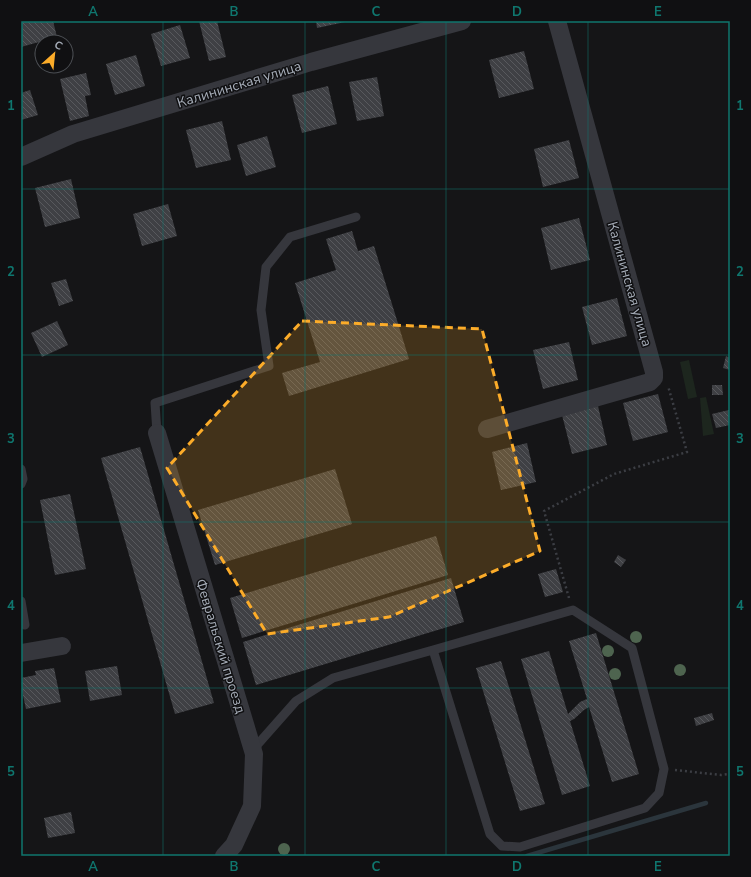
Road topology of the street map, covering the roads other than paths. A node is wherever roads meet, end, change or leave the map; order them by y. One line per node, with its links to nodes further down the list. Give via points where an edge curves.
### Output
1 (557, 21): 5 (street, Калининская улица, via 654,378 650,382)
2 (452, 22): 3 (street, Калининская улица, via 73,134)
3 (21, 157)
4 (356, 217): 6 (lane, via 290,237 266,267 261,310 268,366 155,403)
5 (487, 429)
6 (157, 433): 14 (street, Февральский проезд)
7 (21, 469): 8 (lane)
8 (21, 484)
9 (21, 601): 10 (lane)
10 (25, 625)
11 (62, 646): 13 (street)
12 (433, 650): 12 (lane, via 573,610 632,648 664,769 659,793 645,808 520,847 502,846 490,834); 14 (lane, via 333,678 296,701 258,744)
13 (21, 653)
14 (254, 754): 15 (street, Февральский проезд, via 252,806 234,845)
15 (224, 856)

